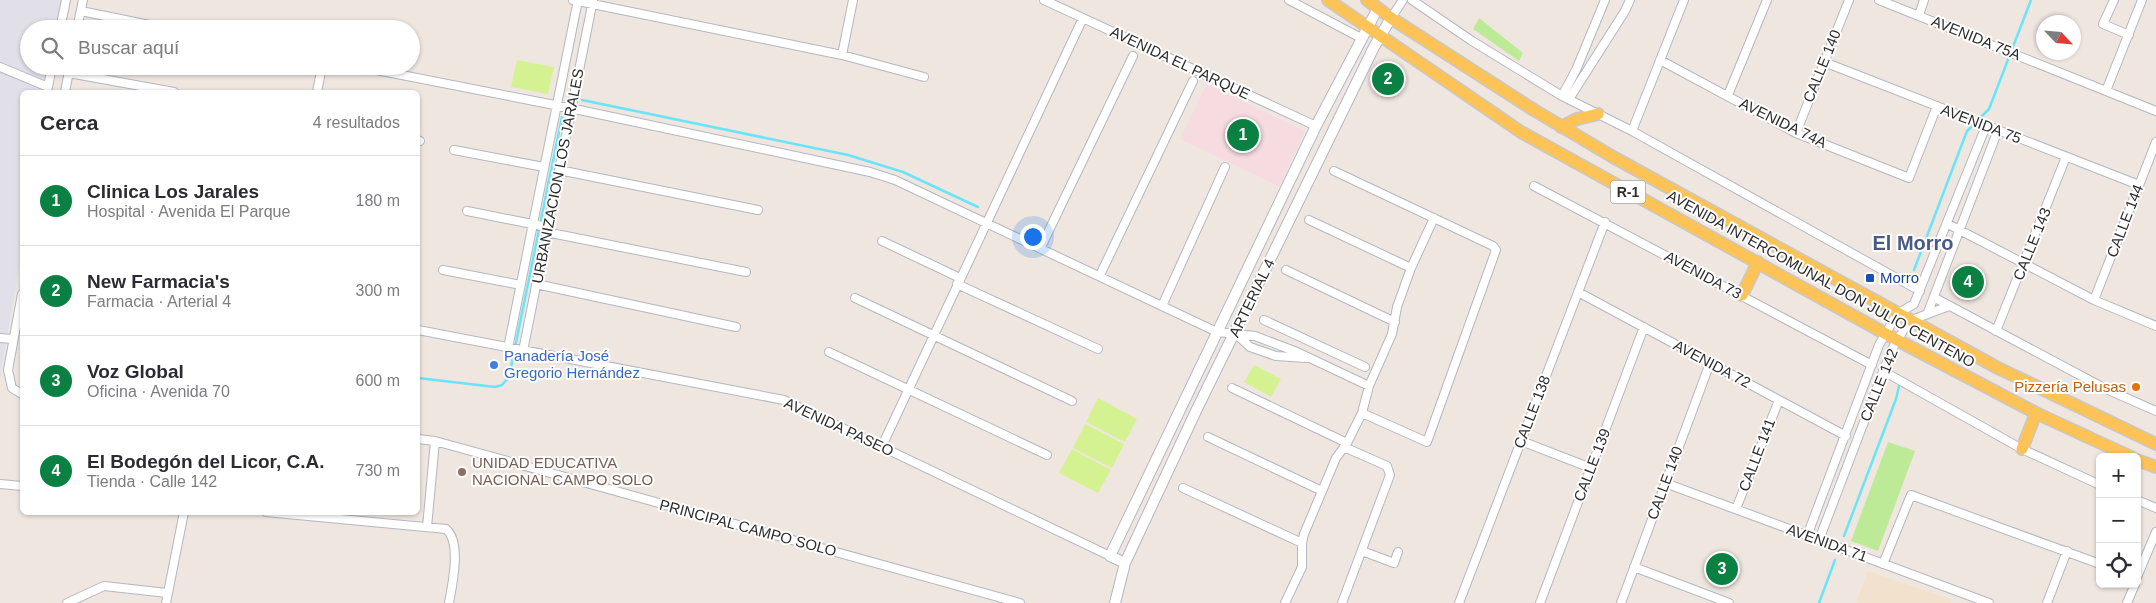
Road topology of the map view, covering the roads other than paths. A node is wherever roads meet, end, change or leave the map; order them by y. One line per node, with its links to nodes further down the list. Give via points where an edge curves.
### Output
1 (66, 0): 26 (street)
2 (83, 0): 22 (street)
3 (576, 0): 20 (street); 51 (street, URBANIZACION LOS JARALES)
4 (853, 0): 33 (street)
5 (1044, 0): 24 (street, AVENIDA EL PARQUE)
6 (1289, 0): 32 (street)
7 (1328, 0): 29 (main road, AVENIDA INTERCOMUNAL DON JULIO CENTENO / R-1)
8 (1367, 0): 21 (main road, AVENIDA INTERCOMUNAL DON JULIO CENTENO / R-1)
9 (1403, 0): 25 (street, ARTERIAL 4)
10 (1412, 0): 50 (street)
11 (1605, 0): 50 (street)
12 (1630, 0): 50 (street)
13 (1684, 0): 35 (street)
14 (1766, 0): 49 (street)
15 (1849, 0): 36 (street, CALLE 140)
16 (1879, 0): 23 (street, AVENIDA 75A)
17 (1924, 0): 23 (street)
18 (2114, 0): 30 (street, via 2103,24)
19 (2142, 0): 30 (street)
20 (592, 2): 33 (street); 53 (street, URBANIZACION LOS JARALES)
21 (1381, 4): 25 (main road, AVENIDA INTERCOMUNAL DON JULIO CENTENO / R-1); 29 (street, ARTERIAL 4)
22 (81, 11): 27 (street); 28 (street)
23 (1919, 15): 48 (street, AVENIDA 75A)
24 (1083, 18): 57 (street, AVENIDA EL PARQUE); 76 (street)
25 (1391, 18): 31 (street, ARTERIAL 4); 58 (main road, AVENIDA INTERCOMUNAL DON JULIO CENTENO / R-1)
26 (62, 20)
27 (79, 20)
28 (126, 20)
29 (1367, 27): 31 (main road, AVENIDA INTERCOMUNAL DON JULIO CENTENO / R-1); 32 (street, ARTERIAL 4)
30 (2129, 35): 48 (street)
31 (1380, 36): 62 (street, ARTERIAL 4); 83 (main road, AVENIDA INTERCOMUNAL DON JULIO CENTENO / R-1, via 1521,132)
32 (1361, 38): 57 (street, ARTERIAL 4)
33 (842, 55): 43 (street)
34 (1133, 56): 82 (street)
35 (1660, 60): 49 (street, AVENIDA 74A); 60 (street)
36 (1824, 62): 52 (street, AVENIDA 75); 61 (street, CALLE 140)
37 (0, 67): 38 (street, via 48,87)
38 (50, 75)
39 (68, 75): 45 (street)
40 (96, 75): 46 (street)
41 (320, 75): 47 (street)
42 (402, 75): 51 (street)
43 (924, 77)
44 (1193, 81): 89 (street)
45 (65, 90)
46 (165, 90)
47 (317, 90)
48 (2106, 91): 54 (street, AVENIDA 75A)
49 (1728, 96): 61 (street, AVENIDA 74A)
50 (1566, 98): 55 (street)
51 (556, 105): 53 (street); 66 (street, URBANIZACION LOS JARALES)
52 (1937, 106): 56 (street, AVENIDA 75); 61 (street, AVENIDA 74A, via 1908,178)
53 (570, 108): 68 (street, URBANIZACION LOS JARALES); 76 (street, via 870,172 895,180)
54 (2156, 111)
55 (1598, 114): 58 (main road); 60 (street)
56 (1984, 125): 59 (street, AVENIDA 75); 78 (street, CALLE 142)
57 (1316, 126): 62 (street); 112 (street, ARTERIAL 4)
58 (1561, 126): 103 (main road, AVENIDA INTERCOMUNAL DON JULIO CENTENO / R-1, via 1613,158)
59 (1998, 130): 65 (street, AVENIDA 75); 80 (street)
60 (1632, 131): 93 (street)
61 (1796, 133)
62 (1332, 134): 113 (street, ARTERIAL 4)
63 (2156, 142): 70 (street, CALLE 144)
64 (454, 150): 66 (street)
65 (2066, 157): 70 (street, AVENIDA 75); 84 (street, CALLE 143)
66 (544, 167): 79 (street, URBANIZACION LOS JARALES)
67 (1225, 167): 100 (street)
68 (559, 170): 72 (street); 79 (street, URBANIZACION LOS JARALES)
69 (1334, 171): 74 (street)
70 (2139, 185): 98 (street, CALLE 144)
71 (1534, 186): 77 (street, AVENIDA 73)
72 (758, 210)
73 (467, 212): 79 (street)
74 (1434, 218): 85 (street); 136 (street, via 1496,250 1428,440 1425,442)
75 (1309, 220): 85 (street)
76 (986, 222): 82 (street); 90 (street)
77 (1604, 222): 94 (street, CALLE 138); 95 (street, AVENIDA 73)
78 (1948, 224): 80 (street); 93 (street, CALLE 142)
79 (542, 227): 88 (street); 91 (street, URBANIZACION LOS JARALES); 92 (street, URBANIZACION LOS JARALES)
80 (1958, 230): 84 (street); 97 (street)
81 (882, 241): 90 (street)
82 (1041, 247): 89 (street)
83 (1758, 262): 95 (main road); 114 (main road, AVENIDA INTERCOMUNAL DON JULIO CENTENO / R-1)
84 (2024, 264): 98 (street); 111 (street, CALLE 143)
85 (1411, 268): 106 (street)
86 (443, 270): 92 (street)
87 (1286, 270): 106 (street)
88 (746, 272)
89 (1100, 275): 100 (street)
90 (959, 281): 115 (street); 119 (street)
91 (536, 284): 108 (street); 120 (street, URBANIZACION LOS JARALES)
92 (521, 285): 120 (street, URBANIZACION LOS JARALES)
93 (1920, 291): 103 (street, CALLE 142, via 1914,304)
94 (1578, 292): 109 (street, AVENIDA 72); 142 (street, CALLE 138)
95 (1742, 295): 125 (street, AVENIDA 73)
96 (855, 298): 115 (street)
97 (1934, 298): 101 (street); 102 (street)
98 (2094, 300): 107 (street)
99 (20, 303): 117 (street)
100 (1162, 306): 112 (street)
101 (1949, 306): 102 (street); 111 (street)
102 (1928, 312): 105 (street)
103 (1897, 314): 105 (main road, AVENIDA INTERCOMUNAL DON JULIO CENTENO / R-1); 114 (street, CALLE 142)
104 (1264, 320): 122 (street)
105 (1909, 321): 118 (street, CALLE 142); 143 (main road, AVENIDA INTERCOMUNAL DON JULIO CENTENO / R-1)
106 (1394, 322): 129 (street, via 1392,334)
107 (2156, 326)
108 (736, 327)
109 (1644, 327): 124 (street, AVENIDA 72); 151 (street, CALLE 139)
110 (420, 330): 120 (street, AVENIDA PASEO)
111 (1996, 331): 135 (street, via 2104,388)
112 (1218, 332): 113 (street); 171 (street, ARTERIAL 4)
113 (1235, 333): 123 (street, via 1255,336); 123 (street, via 1250,347 1276,356); 173 (street, ARTERIAL 4)
114 (1886, 333): 118 (main road, AVENIDA INTERCOMUNAL DON JULIO CENTENO / R-1); 125 (street, CALLE 142)
115 (933, 335): 131 (street); 134 (street)
116 (0, 338): 117 (street)
117 (12, 339): 132 (street, via 9,380 12,388)
118 (1897, 340): 128 (street, CALLE 142); 137 (main road, AVENIDA INTERCOMUNAL DON JULIO CENTENO / R-1)
119 (1098, 349)
120 (516, 350): 145 (street, AVENIDA PASEO, via 784,400)
121 (829, 352): 131 (street)
122 (1334, 352): 126 (street); 127 (street)
123 (1307, 358): 126 (street)
124 (1710, 363): 133 (street, AVENIDA 72); 152 (street, CALLE 140)
125 (1872, 365): 138 (street, CALLE 142)
126 (1327, 367): 129 (street)
127 (1365, 367)
128 (1883, 371): 146 (street); 166 (street, CALLE 142)
129 (1369, 386): 136 (street)
130 (1232, 388): 144 (street)
131 (908, 389): 145 (street); 148 (street)
132 (20, 393)
133 (1779, 400): 138 (street, AVENIDA 72); 160 (street, CALLE 141)
134 (1072, 401)
135 (2156, 411)
136 (1362, 413): 144 (street)
137 (2036, 413): 146 (main road); 147 (main road, AVENIDA INTERCOMUNAL DON JULIO CENTENO / R-1)
138 (1846, 436): 165 (street, CALLE 142)
139 (1208, 437): 157 (street)
140 (420, 439): 141 (street, PRINCIPAL CAMPO SOLO)
141 (435, 441): 163 (street); 184 (street, PRINCIPAL CAMPO SOLO)
142 (1521, 441): 151 (street); 188 (street, CALLE 138)
143 (2156, 444)
144 (1346, 445): 157 (street, via 1336,458); 168 (street, via 1389,470 1389,480)
145 (882, 446): 171 (street, AVENIDA PASEO)
146 (2022, 448): 153 (street)
147 (2122, 453)
148 (1047, 455)
149 (2141, 461): 150 (main road)
150 (2156, 467)
151 (1591, 468): 189 (street, CALLE 139)
152 (1665, 483): 160 (street, AVENIDA 71); 175 (street, CALLE 140)
153 (2096, 483)
154 (0, 484): 155 (street)
155 (20, 486)
156 (1184, 488): 167 (street)
157 (1322, 491): 167 (street)
158 (2141, 502): 159 (street)
159 (2156, 508)
160 (1736, 509): 165 (street, AVENIDA 71)
161 (183, 515): 178 (street)
162 (298, 515): 163 (street)
163 (427, 527): 183 (street, via 446,529 451,534 455,567)
164 (2156, 532): 176 (street)
165 (1807, 536): 166 (street, AVENIDA 71)
166 (1819, 540): 174 (street, AVENIDA 71)
167 (1302, 543): 186 (street, via 1302,567)
168 (1362, 550): 170 (street, via 1394,563); 187 (street)
169 (2067, 551): 172 (street); 174 (street, via 1911,496); 194 (street)
170 (1398, 552)
171 (1110, 556): 173 (street)
172 (2096, 562)
173 (1125, 563): 185 (street, ARTERIAL 4)
174 (1883, 564): 180 (street, AVENIDA 71)
175 (1634, 567): 179 (street); 190 (street, CALLE 140)
176 (2141, 568)
177 (2133, 588): 195 (street)
178 (167, 593): 181 (street, via 104,586); 182 (street)
179 (1705, 594): 191 (street); 192 (street)
180 (1967, 599): 193 (street, AVENIDA 71)
181 (67, 603)
182 (166, 603)
183 (449, 603)
184 (1020, 603)
185 (1115, 603)
186 (1285, 603)
187 (1342, 603)
188 (1459, 603)
189 (1540, 603)
190 (1621, 603)
191 (1702, 603)
192 (1729, 603)
193 (1988, 603)
194 (2048, 603)
195 (2127, 603)

